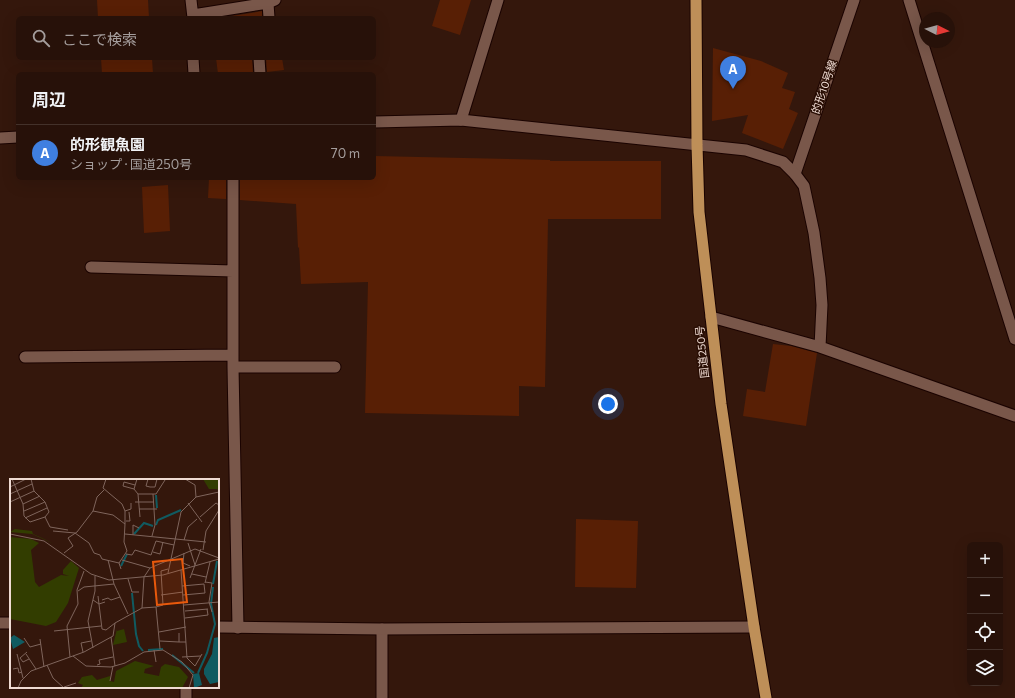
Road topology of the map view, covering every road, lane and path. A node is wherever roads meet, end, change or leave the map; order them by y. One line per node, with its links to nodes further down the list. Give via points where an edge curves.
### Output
1 (191, 0): 7 (street)
2 (498, 0): 14 (street)
3 (696, 0): 18 (highway, 国道250号)
4 (854, 0): 19 (street, 的形10号線)
5 (909, 0): 24 (street)
6 (271, 1): 8 (street); 9 (street)
7 (193, 16)
8 (198, 16)
9 (269, 16)
10 (194, 60): 12 (street)
11 (259, 60): 13 (street)
12 (194, 72)
13 (260, 72)
14 (461, 120): 15 (street); 18 (street)
15 (376, 122)
16 (16, 137): 17 (street)
17 (0, 138)
18 (697, 145): 19 (street, via 746,150 782,162); 23 (highway, 国道250号, via 699,212)
19 (795, 174): 25 (street, via 804,186 814,233 822,298)
20 (233, 180): 22 (street)
21 (91, 267): 22 (street)
22 (233, 271): 27 (street)
23 (711, 317): 25 (street); 31 (highway, 国道250号, via 721,404)
24 (1015, 339)
25 (820, 347): 29 (street)
26 (25, 356): 27 (street)
27 (233, 361): 28 (street); 32 (street)
28 (335, 367)
29 (1015, 416)
30 (219, 627): 32 (street)
31 (754, 627): 33 (street); 35 (highway, 国道250号)
32 (238, 628): 33 (street)
33 (382, 630): 34 (street)
34 (382, 698)
35 (766, 698)

